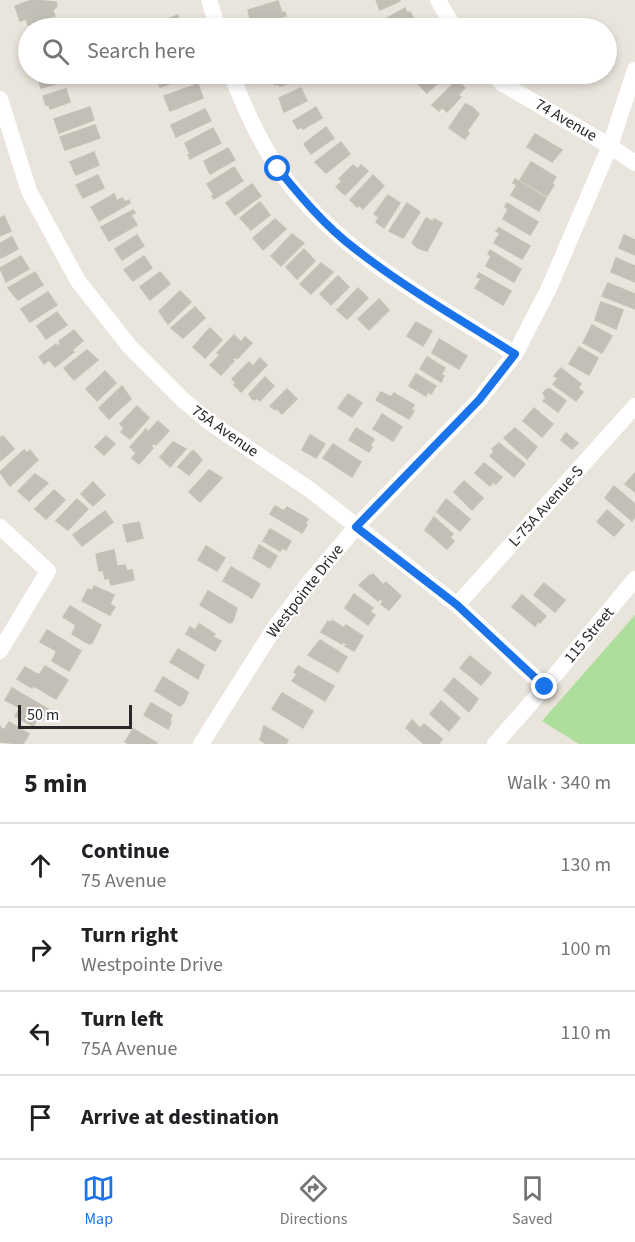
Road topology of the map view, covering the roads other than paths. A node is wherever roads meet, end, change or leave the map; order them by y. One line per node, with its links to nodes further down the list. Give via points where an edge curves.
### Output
1 (209, 0): 3 (street)
2 (438, 0): 4 (street)
3 (215, 18)
4 (448, 18)
5 (635, 70): 9 (street, Westpointe Drive)
6 (235, 84): 11 (street, via 273,160 306,203 353,248)
7 (503, 84): 9 (street, 74 Avenue)
8 (0, 99): 14 (street, 75A Avenue, via 29,191 78,280 130,347 212,424 309,489)
9 (610, 146): 10 (street, 74 Avenue); 11 (street, Westpointe Drive, via 549,288)
10 (635, 163)
11 (515, 354): 14 (street, Westpointe Drive, via 479,400)
12 (635, 406): 16 (street, L-75A Avenue-S)
13 (0, 527): 17 (street, via 48,572)
14 (356, 527): 16 (street, 75A Avenue); 19 (street, Westpointe Drive, via 275,627)
15 (635, 579): 18 (street, 115 Street)
16 (457, 605): 18 (street, 75A Avenue)
17 (0, 651)
18 (545, 687): 20 (street, 115 Street)
19 (201, 744)
20 (495, 744)

